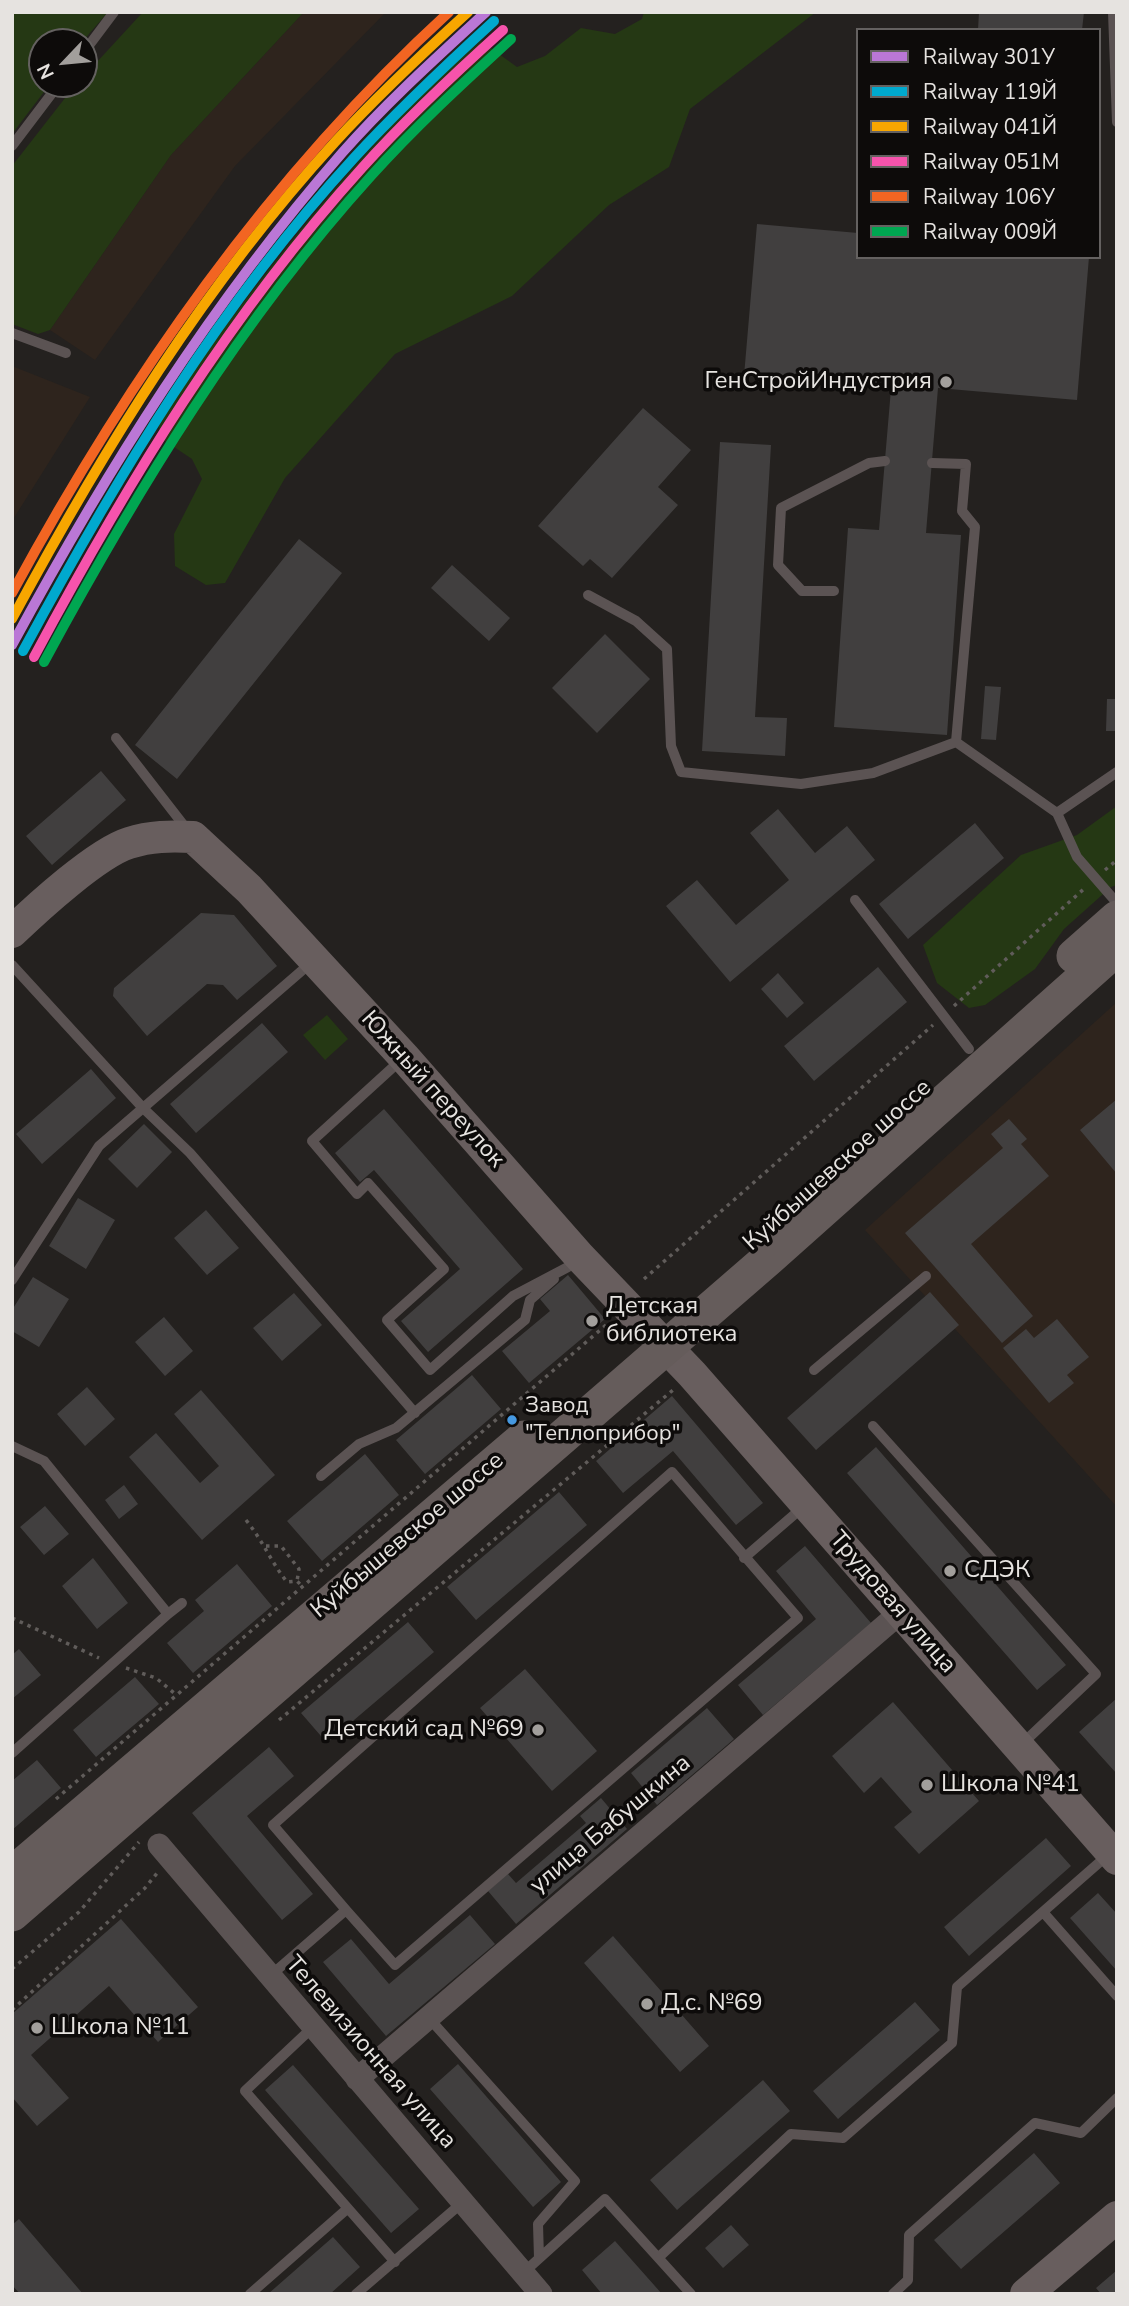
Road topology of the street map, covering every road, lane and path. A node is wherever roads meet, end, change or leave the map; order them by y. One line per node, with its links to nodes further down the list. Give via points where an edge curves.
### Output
1 (114, 12): 3 (lane)
2 (1113, 12): 5 (lane)
3 (98, 33)
4 (48, 98): 6 (lane)
5 (1117, 122)
6 (12, 146)
7 (12, 333): 8 (lane)
8 (66, 353)
9 (886, 461): 11 (lane, via 869,463 781,508 778,565 802,590)
10 (932, 463): 14 (lane, via 966,464 962,511 975,527)
11 (834, 591)
12 (588, 596): 14 (lane, via 636,621 667,649 671,746 681,772 801,783 873,773)
13 (116, 738): 17 (lane)
14 (957, 742): 16 (lane)
15 (1117, 772): 16 (lane)
16 (1057, 813): 19 (lane)
17 (193, 837): 23 (main road, via 158,835 126,844 99,860); 25 (main road, Южный переулок)
18 (1117, 860): 19 (path)
19 (1094, 880): 21 (lane); 27 (path)
20 (855, 900): 27 (lane)
21 (1117, 903)
22 (1117, 918): 28 (main road, Куйбышевское шоссе)
23 (12, 932)
24 (1117, 948): 37 (main road, Куйбышевское шоссе)
25 (314, 961): 29 (main road, Южный переулок); 30 (lane)
26 (12, 965): 30 (lane)
27 (942, 1017): 28 (lane); 34 (path)
28 (969, 1049): 37 (main road, Куйбышевское шоссе)
29 (404, 1057): 31 (main road, Южный переулок); 31 (lane, via 312,1141 357,1194 368,1183 444,1269 387,1321 430,1370 513,1296)
30 (143, 1108): 32 (lane, via 100,1146); 40 (lane, via 190,1153)
31 (573, 1261): 37 (main road, Южный переулок); 40 (lane, via 530,1300 525,1320)
32 (15, 1267): 35 (lane)
33 (926, 1276): 38 (lane)
34 (644, 1279)
35 (12, 1280)
36 (606, 1325): 49 (path)
37 (658, 1340): 44 (main road, Трудовая улица); 60 (main road, Куйбышевское шоссе); 63 (main road, Куйбышевское шоссе)
38 (814, 1370)
39 (679, 1385): 56 (path)
40 (415, 1413): 43 (lane, via 396,1428 359,1444)
41 (873, 1426): 57 (lane, via 1096,1674)
42 (12, 1446): 52 (lane, via 44,1461)
43 (321, 1476)
44 (806, 1504): 47 (lane); 51 (main road, Трудовая улица)
45 (246, 1520): 46 (path)
46 (266, 1546): 48 (path, via 268,1557 287,1582); 48 (path, via 281,1546 299,1569)
47 (744, 1558): 64 (lane, via 798,1618 395,1965); 64 (lane, via 672,1472 500,1624 273,1825)
48 (297, 1581): 49 (path)
49 (302, 1586): 55 (path)
50 (182, 1603): 52 (lane)
51 (901, 1612): 57 (main road, Трудовая улица); 72 (street, улица Бабушкина)
52 (168, 1614): 54 (lane)
53 (12, 1618): 54 (path)
54 (112, 1663): 55 (path, via 156,1678); 58 (lane)
55 (175, 1694): 59 (path)
56 (279, 1721)
57 (1019, 1747): 62 (main road, Трудовая улица)
58 (12, 1752)
59 (53, 1802)
60 (111, 1830): 66 (main road, Куйбышевское шоссе); 67 (main road, Куйбышевское шоссе)
61 (158, 1845): 68 (path); 69 (street, Телевизионная улица); 71 (path, via 145,1888)
62 (1113, 1849): 65 (lane)
63 (12, 1874)
64 (346, 1910): 69 (lane)
65 (1043, 1912): 70 (lane); 79 (lane, via 957,1987 952,2043 843,2138 791,2134)
66 (12, 1914)
67 (12, 1927)
68 (12, 1969)
69 (270, 1976): 73 (street, Телевизионная улица)
70 (1117, 1996)
71 (12, 2010)
72 (427, 2016): 74 (street, улица Бабушкина); 81 (lane, via 575,2181 538,2224)
73 (312, 2028): 74 (street, Телевизионная улица); 77 (lane, via 245,2091)
74 (357, 2079): 76 (street, Телевизионная улица)
75 (1117, 2098): 87 (lane, via 1081,2133 1035,2123 909,2235 908,2280)
76 (463, 2202): 80 (lane); 81 (street, Телевизионная улица)
77 (347, 2209): 80 (lane); 83 (lane)
78 (1117, 2217): 82 (main road)
79 (659, 2258): 81 (lane, via 606,2199); 86 (lane)
80 (395, 2262): 84 (lane)
81 (531, 2265): 85 (street, Телевизионная улица)
82 (1028, 2293)
83 (250, 2294)
84 (356, 2294)
85 (541, 2294)
86 (691, 2294)
87 (893, 2294)

